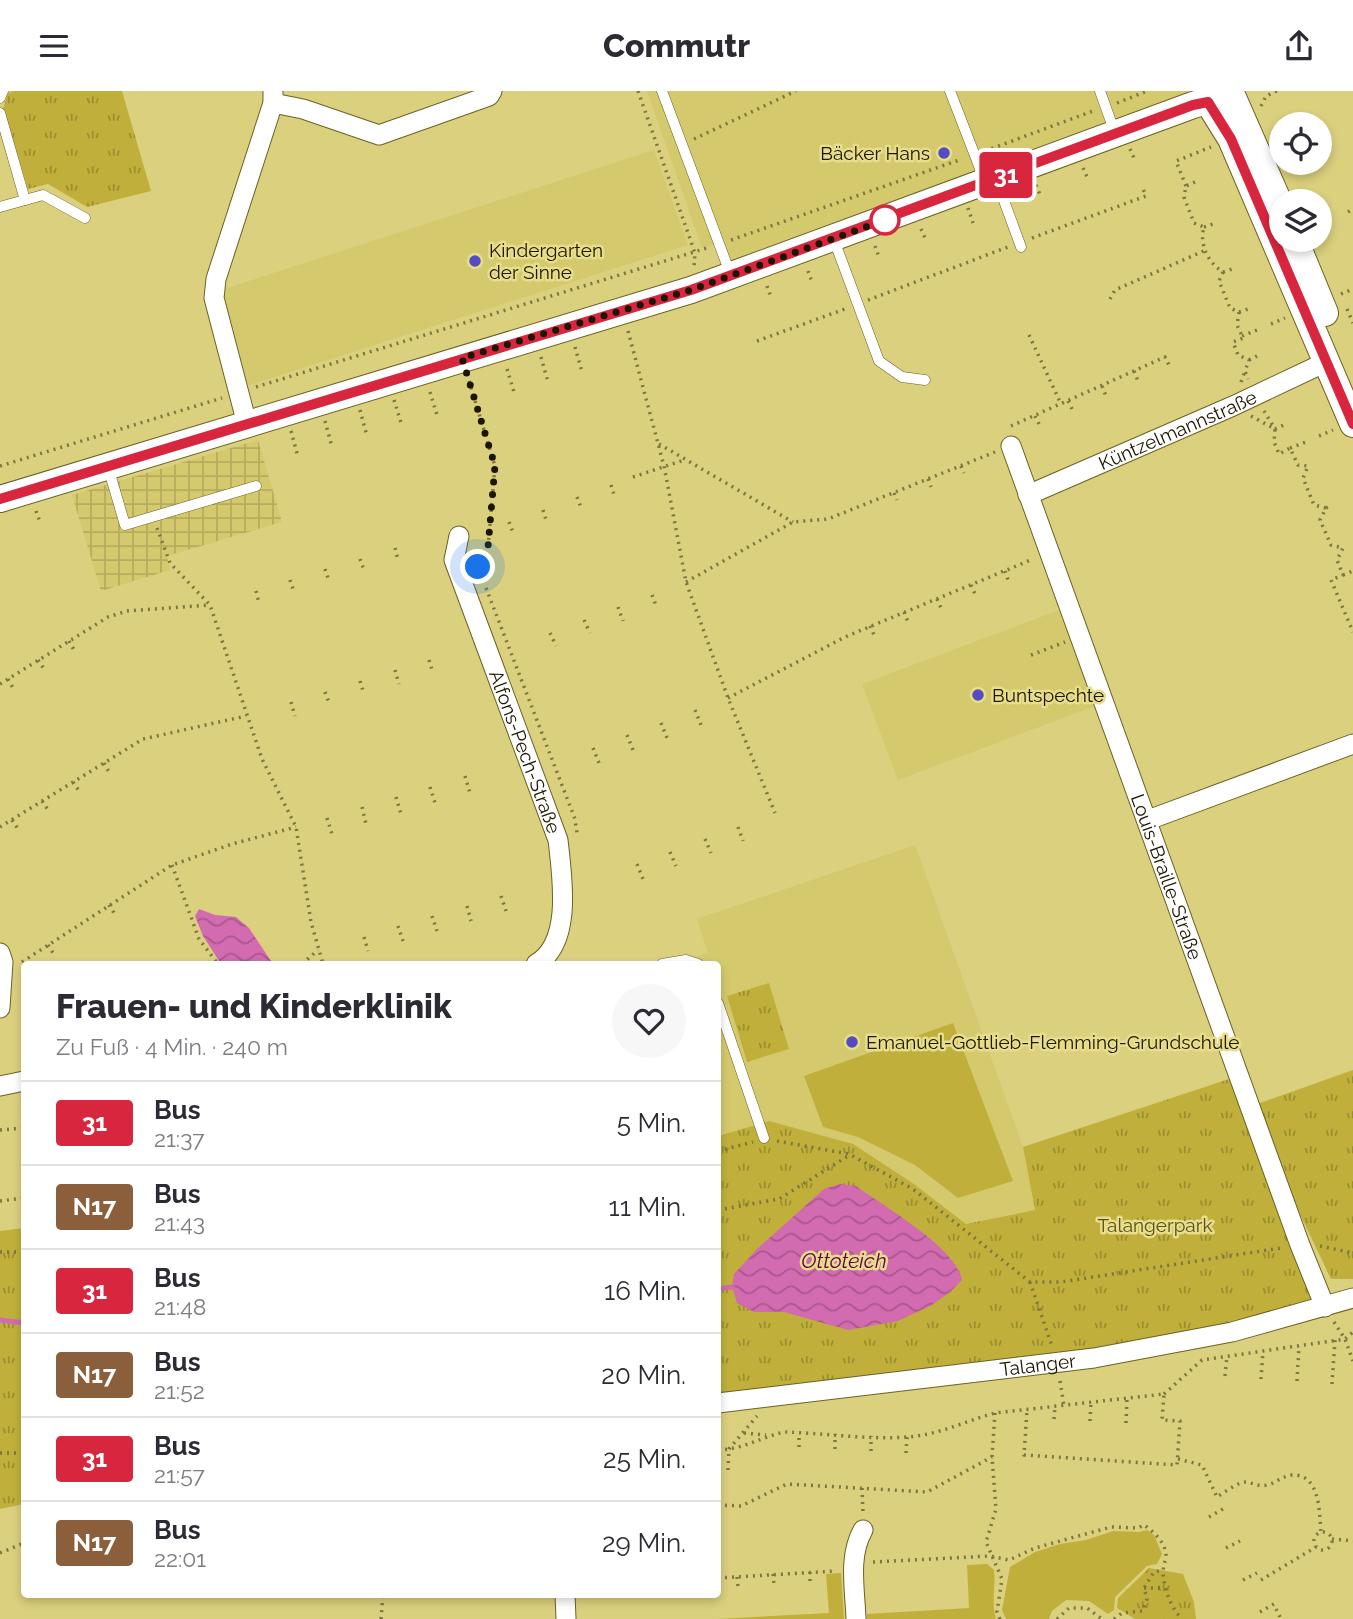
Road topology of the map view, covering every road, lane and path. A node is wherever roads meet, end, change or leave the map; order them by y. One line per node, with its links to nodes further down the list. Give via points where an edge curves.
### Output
1 (3, 91): 12 (lane)
2 (492, 91): 11 (street, via 489,96 379,135)
3 (638, 91): 37 (path)
4 (662, 91): 18 (lane)
5 (796, 91): 18 (path)
6 (950, 91): 19 (lane)
7 (1100, 91): 13 (lane)
8 (1147, 91): 13 (path)
9 (1277, 91): 15 (path, via 1266,96 1261,106)
10 (1225, 95): 16 (street); 17 (street); 24 (street)
11 (273, 97): 66 (street, via 216,279 214,298)
12 (0, 98)
13 (1106, 107): 16 (lane); 19 (path)
14 (0, 113): 25 (lane)
15 (1265, 115)
16 (1115, 134): 20 (street)
17 (1231, 139): 22 (path, via 1176,161); 58 (street)
18 (683, 144): 33 (lane)
19 (975, 155): 20 (lane); 33 (path)
20 (990, 181): 32 (street); 34 (lane)
21 (1195, 182): 22 (path)
22 (1186, 186): 31 (path, via 1184,197 1194,223)
23 (1142, 187): 28 (path, via 1146,196)
24 (1272, 189)
25 (25, 199): 27 (lane); 29 (lane, via 43,195)
26 (1095, 206): 28 (path)
27 (0, 207)
28 (1098, 213): 34 (path)
29 (85, 218)
30 (1213, 224): 31 (path)
31 (1204, 227): 35 (path, via 1201,238)
32 (833, 240): 40 (street); 45 (lane)
33 (720, 244): 37 (path); 40 (lane)
34 (1020, 245): 45 (path)
35 (1206, 250): 39 (path, via 1212,265); 44 (path, via 1115,290)
36 (1300, 252): 62 (street)
37 (695, 253): 42 (path); 66 (path)
38 (1231, 269): 39 (path)
39 (1223, 272): 49 (path, via 1219,281 1230,308)
40 (731, 277): 42 (street)
41 (1353, 289): 43 (path)
42 (691, 290): 48 (street)
43 (1341, 294)
44 (1110, 299)
45 (856, 304): 50 (path); 63 (lane, via 878,361 902,377)
46 (819, 309): 50 (path)
47 (1248, 309): 49 (path)
48 (623, 311): 56 (street); 81 (path)
49 (1239, 312): 53 (path, via 1237,325)
50 (822, 317): 54 (path)
51 (1257, 330): 53 (path)
52 (1029, 335): 70 (path)
53 (1242, 336): 57 (path, via 1233,342 1238,355)
54 (757, 341)
55 (1257, 356): 57 (path)
56 (462, 358): 75 (street); 209 (path, via 495,466 488,547 478,567 575,819)
57 (1249, 360): 61 (path)
58 (1326, 362): 67 (street, Küntzelmannstraße); 76 (street)
59 (1170, 367): 60 (path, via 1165,357)
60 (1134, 371): 64 (path); 65 (path)
61 (1245, 371): 67 (path); 71 (path)
62 (1353, 379)
63 (925, 380)
64 (1138, 381)
65 (1102, 386): 68 (path); 69 (path)
66 (240, 392): 75 (street); 85 (path)
67 (1255, 395): 71 (street, Küntzelmannstraße); 78 (path)
68 (1107, 396)
69 (1068, 401): 70 (path); 72 (path)
70 (1061, 404): 73 (path)
71 (1233, 406): 78 (path); 97 (street, Küntzelmannstraße)
72 (1073, 411)
73 (1035, 416): 77 (path); 79 (path)
74 (1286, 423): 78 (path)
75 (247, 424): 86 (street)
76 (1353, 424)
77 (1040, 426)
78 (1275, 429): 82 (path, via 1279,454)
79 (1009, 437): 87 (path); 97 (street, Louis-Braille-Straße)
80 (1306, 442): 82 (path)
81 (658, 443): 83 (path); 89 (path)
82 (1290, 448): 88 (path, via 1298,465)
83 (685, 459): 89 (path); 111 (path)
84 (1315, 464): 88 (path)
85 (0, 466)
86 (107, 466): 100 (street); 108 (lane, via 125,524)
87 (961, 466): 90 (path); 92 (path)
88 (1308, 466): 104 (path, via 1303,478 1314,505)
89 (664, 467): 91 (path); 130 (path)
90 (964, 473)
91 (633, 477)
92 (928, 479): 95 (path); 96 (path)
93 (611, 485): 99 (path)
94 (256, 486): 108 (lane)
95 (931, 487)
96 (894, 493): 101 (path); 103 (path)
97 (1028, 495): 119 (street, Louis-Braille-Straße)
98 (577, 497): 106 (path)
99 (615, 498)
100 (0, 499)
101 (897, 500)
102 (1332, 505): 104 (path)
103 (861, 506): 107 (path); 109 (path)
104 (1326, 508): 118 (path, via 1320,520 1331,545)
105 (543, 510): 112 (path)
106 (582, 510)
107 (864, 513)
108 (152, 516): 140 (path, via 170,563)
109 (828, 519): 111 (path); 113 (path)
110 (509, 522): 114 (path)
111 (793, 522): 130 (path)
112 (547, 523)
113 (831, 526)
114 (514, 535)
115 (459, 536): 240 (street, Alfons-Pech-Straße, via 454,560 558,840 564,906)
116 (1349, 546): 118 (path)
117 (395, 548): 121 (path)
118 (1343, 548): 126 (path, via 1337,560)
119 (1048, 553): 124 (path); 153 (street, Louis-Braille-Straße)
120 (360, 559): 123 (path)
121 (398, 560)
122 (325, 569): 129 (path)
123 (364, 570)
124 (1005, 571): 128 (path); 131 (path)
125 (1353, 571): 126 (path)
126 (1343, 575): 139 (path, via 1331,580)
127 (290, 580): 133 (path)
128 (1009, 580)
129 (329, 581)
130 (686, 582): 170 (path)
131 (971, 585): 135 (path); 136 (path)
132 (256, 591): 138 (path)
133 (294, 592)
134 (652, 594): 142 (path)
135 (975, 594)
136 (937, 599): 143 (path); 144 (path)
137 (1349, 601): 139 (path)
138 (259, 603)
139 (1341, 604): 149 (path)
140 (210, 605): 154 (path, via 127,611); 174 (path)
141 (618, 607): 146 (path)
142 (657, 608)
143 (941, 608)
144 (904, 612): 147 (path); 148 (path)
145 (584, 620): 151 (path)
146 (623, 621)
147 (908, 621)
148 (870, 626): 152 (path); 170 (path)
149 (1353, 632)
150 (550, 633): 155 (path)
151 (590, 633)
152 (874, 635)
153 (1080, 638): 157 (path); 200 (street, Louis-Braille-Straße)
154 (69, 641): 156 (path); 158 (path)
155 (556, 646)
156 (74, 650)
157 (1031, 655)
158 (38, 660): 160 (path); 163 (path)
159 (429, 660): 162 (path)
160 (44, 669)
161 (395, 670): 166 (path)
162 (433, 673)
163 (8, 679): 165 (path); 167 (path)
164 (360, 681): 169 (path)
165 (0, 684)
166 (399, 684)
167 (13, 688)
168 (326, 691): 172 (path)
169 (364, 694)
170 (728, 698): 196 (path)
171 (291, 702): 175 (path)
172 (330, 705)
173 (695, 710): 177 (path)
174 (246, 716): 183 (path, via 143,739); 203 (path)
175 (295, 716)
176 (661, 723): 179 (path)
177 (701, 725)
178 (627, 735): 182 (path)
179 (667, 738)
180 (1353, 744): 200 (street)
181 (593, 748): 184 (path)
182 (633, 750)
183 (104, 763): 185 (path); 187 (path)
184 (599, 763)
185 (109, 772)
186 (465, 776): 190 (path)
187 (73, 782): 189 (path); 192 (path)
188 (430, 787): 193 (path)
189 (79, 791)
190 (470, 793)
191 (396, 797): 197 (path)
192 (42, 801): 195 (path); 199 (path)
193 (435, 803)
194 (362, 807): 201 (path)
195 (48, 810)
196 (775, 813)
197 (401, 814)
198 (327, 818): 206 (path)
199 (12, 820): 202 (path); 205 (path)
200 (1148, 820): 254 (street, Louis-Braille-Straße)
201 (366, 824)
202 (0, 827)
203 (296, 827): 213 (path); 232 (path)
204 (738, 827): 208 (path)
205 (18, 829)
206 (332, 834)
207 (705, 839): 211 (path)
208 (743, 841)
209 (578, 844)
210 (670, 852): 214 (path)
211 (711, 853)
212 (637, 864): 215 (path)
213 (172, 865): 216 (path); 237 (path, via 199,939)
214 (676, 866)
215 (643, 879)
216 (139, 886): 217 (path); 219 (path)
217 (144, 894)
218 (501, 896): 221 (path)
219 (109, 905): 222 (path); 225 (path)
220 (467, 906): 224 (path)
221 (506, 911)
222 (114, 913)
223 (432, 916): 227 (path)
224 (471, 921)
225 (79, 925): 228 (path); 231 (path)
226 (398, 926): 230 (path)
227 (437, 931)
228 (84, 933)
229 (364, 937): 233 (path)
230 (403, 941)
231 (48, 945): 234 (path); 236 (path)
232 (318, 950): 238 (path); 239 (path)
233 (368, 951)
234 (54, 953)
235 (2, 957): 241 (path); 242 (street)
236 (24, 961)
237 (216, 961)
238 (306, 961)
239 (322, 961)
240 (545, 961)
241 (21, 963)
242 (0, 1008)
243 (721, 1012): 248 (lane)
244 (21, 1082): 245 (street)
245 (0, 1086)
246 (21, 1128): 247 (path)
247 (0, 1130)
248 (764, 1138): 249 (path); 250 (path)
249 (721, 1150)
250 (849, 1154): 253 (path, via 779,1199); 258 (path, via 913,1189)
251 (21, 1198): 252 (path)
252 (0, 1202)
253 (721, 1209)
254 (1300, 1245): 257 (path); 258 (path, via 1062,1282); 260 (street, Louis-Braille-Straße)
255 (0, 1252): 256 (path)
256 (21, 1252)
257 (1353, 1253)
258 (1030, 1282): 268 (path)
259 (1353, 1298): 260 (street, Talanger)
260 (1325, 1307): 262 (path); 268 (street, Talanger, via 1232,1332)
261 (1353, 1332): 262 (path)
262 (1345, 1339): 263 (path); 267 (path)
263 (1335, 1340): 264 (path); 272 (path)
264 (1299, 1346): 265 (path); 271 (path)
265 (1263, 1351): 266 (path); 270 (path)
266 (1227, 1356): 269 (path); 273 (path, via 1202,1360)
267 (1353, 1361)
268 (1058, 1364): 276 (street, Talanger); 277 (path)
269 (1225, 1376)
270 (1261, 1379)
271 (1297, 1381)
272 (1332, 1384)
273 (1164, 1394): 274 (path); 282 (path)
274 (1127, 1398): 275 (path); 285 (path)
275 (1091, 1402): 277 (path); 283 (path)
276 (721, 1403)
277 (1064, 1406): 278 (path)
278 (1055, 1407): 279 (path); 281 (path)
279 (1027, 1410): 280 (path); 302 (path, via 1024,1455 1177,1465)
280 (995, 1413): 292 (path, via 948,1430); 301 (path)
281 (1054, 1419)
282 (1162, 1420): 286 (path); 302 (path, via 1180,1421)
283 (1090, 1421)
284 (752, 1423): 287 (path)
285 (1126, 1423)
286 (1162, 1426)
287 (744, 1433): 290 (path); 296 (path)
288 (799, 1433): 289 (path); 290 (path); 293 (path)
289 (835, 1434): 291 (path); 294 (path)
290 (769, 1436): 296 (path)
291 (871, 1436): 292 (path); 297 (path)
292 (907, 1437): 300 (path)
293 (799, 1447)
294 (835, 1449)
295 (721, 1450): 296 (path)
296 (729, 1450): 303 (path)
297 (871, 1451)
298 (0, 1453): 299 (path)
299 (21, 1453)
300 (906, 1453)
301 (992, 1457): 304 (path, via 927,1492); 317 (path, via 996,1509 986,1542)
302 (1178, 1459): 309 (path, via 1202,1465 1217,1497 1245,1482 1266,1486 1283,1477 1304,1477 1316,1492)
303 (728, 1470)
304 (862, 1488): 305 (path, via 787,1484 741,1506); 308 (path)
305 (721, 1505)
306 (1223, 1509): 307 (path)
307 (1209, 1517)
308 (863, 1530): 318 (street, via 855,1543)
309 (1321, 1532): 310 (path); 314 (path, via 1314,1538)
310 (1332, 1539): 312 (path); 314 (path, via 1327,1549)
311 (1240, 1541): 315 (path)
312 (1353, 1541)
313 (21, 1544): 316 (path)
314 (1316, 1547): 326 (path)
315 (1226, 1548)
316 (0, 1553)
317 (990, 1556): 318 (path, via 870,1562); 319 (path, via 1009,1560 1111,1527 1144,1525 1156,1533 1166,1554); 338 (path, via 1002,1579)
318 (853, 1570): 320 (path); 337 (street)
319 (1163, 1570): 330 (path, via 1154,1572); 331 (path)
320 (810, 1572): 322 (path); 327 (path)
321 (1257, 1573): 325 (path)
322 (773, 1574): 323 (path); 328 (path)
323 (737, 1577): 324 (path); 329 (path)
324 (721, 1578)
325 (1243, 1580)
326 (1261, 1580)
327 (810, 1583)
328 (774, 1585)
329 (738, 1587)
330 (1144, 1588): 331 (path); 341 (path, via 1143,1611 1122,1613)
331 (1164, 1588): 342 (path)
332 (383, 1598): 335 (path)
333 (565, 1598): 336 (street)
334 (1260, 1612): 343 (path, via 1275,1606)
335 (381, 1619)
336 (566, 1619)
337 (856, 1619)
338 (1000, 1619)
339 (1057, 1619): 340 (path, via 1069,1608 1087,1608)
340 (1102, 1619)
341 (1114, 1619)
342 (1182, 1619)
343 (1281, 1619)

